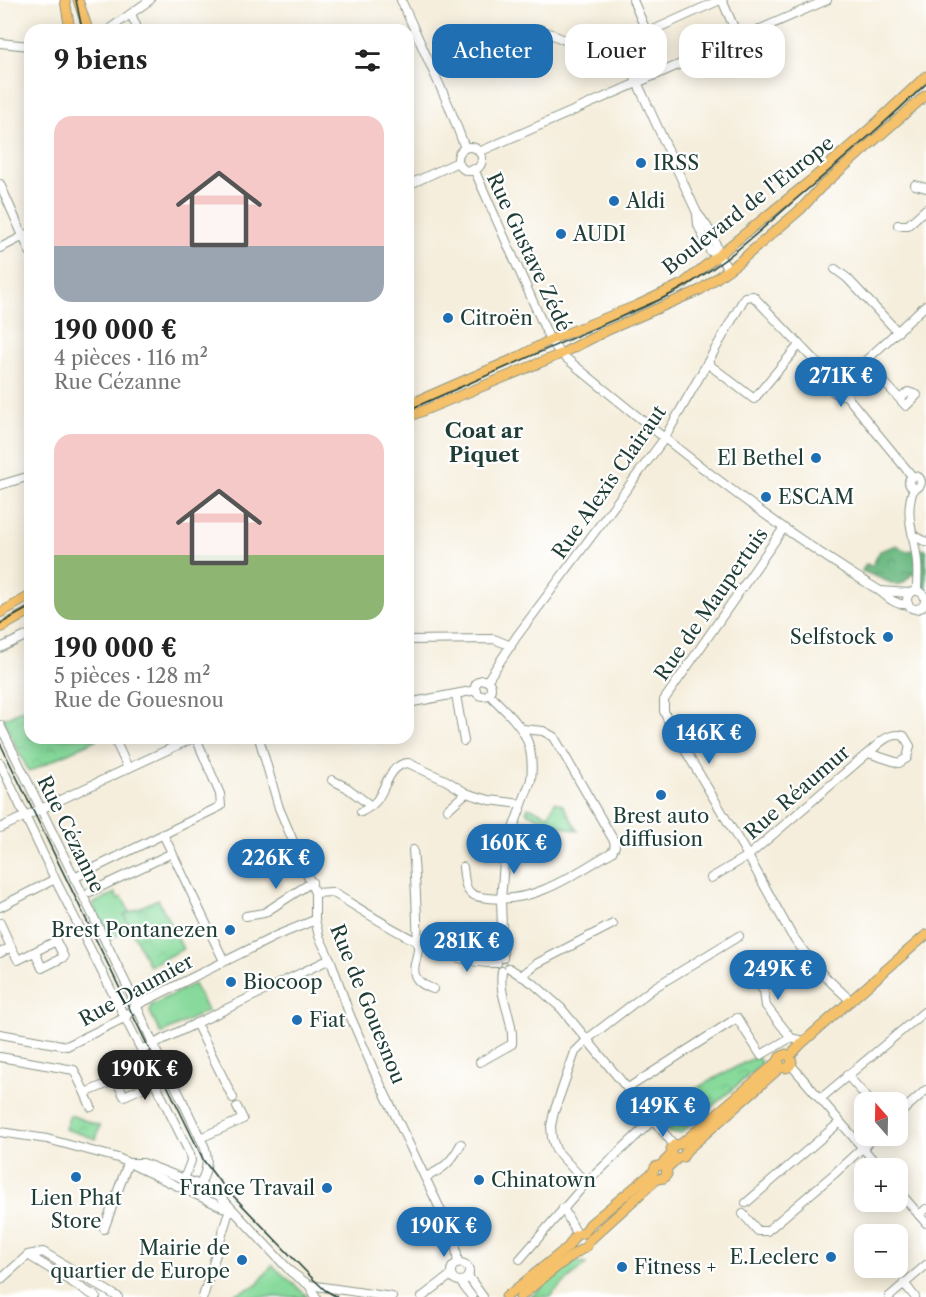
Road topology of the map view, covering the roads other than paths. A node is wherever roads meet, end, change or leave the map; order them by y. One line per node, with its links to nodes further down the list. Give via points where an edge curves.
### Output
1 (65, 0): 10 (main road)
2 (78, 0): 11 (main road)
3 (150, 0): 9 (street)
4 (401, 0): 14 (street)
5 (633, 0): 15 (street)
6 (721, 0): 8 (street); 17 (street)
7 (826, 0): 18 (street)
8 (710, 2): 16 (street)
9 (131, 14): 12 (street); 13 (street)
10 (69, 24)
11 (86, 24)
12 (117, 24)
13 (135, 24)
14 (412, 24)
15 (643, 24)
16 (665, 24)
17 (731, 24)
18 (772, 24)
19 (414, 29): 27 (street)
20 (0, 43): 21 (street)
21 (24, 45)
22 (679, 66): 25 (street)
23 (926, 76): 40 (main road, Boulevard de l'Europe, via 816,176)
24 (635, 78): 25 (street)
25 (638, 84): 28 (street); 40 (street, via 697,213 710,251)
26 (926, 95): 42 (main road, Boulevard de l'Europe)
27 (465, 148): 28 (street); 29 (street, via 458,155)
28 (479, 152): 30 (street, via 481,162)
29 (458, 162): 30 (street, via 463,168); 31 (street)
30 (474, 169): 46 (street, Rue Gustave Zédé)
31 (414, 182)
32 (0, 184): 37 (street)
33 (915, 185): 34 (street)
34 (926, 188)
35 (926, 209): 36 (street, via 908,225)
36 (898, 225)
37 (24, 229)
38 (24, 236): 39 (street)
39 (0, 248)
40 (718, 255): 42 (street); 46 (main road, Boulevard de l'Europe, via 684,283)
41 (835, 269): 44 (street)
42 (729, 270): 46 (main road, Boulevard de l'Europe, via 700,290 606,331)
43 (926, 305): 44 (street)
44 (898, 332): 47 (street)
45 (799, 345): 48 (street, via 754,399); 48 (street, Rue Alexis Clairaut, via 753,296 747,296); 50 (street)
46 (556, 347): 53 (main road, Boulevard de l'Europe, via 518,357); 54 (main road, Boulevard de l'Europe); 55 (street)
47 (866, 362): 49 (street); 52 (street)
48 (707, 363): 55 (street, Rue Alexis Clairaut)
49 (847, 378): 50 (street); 51 (street, via 851,387)
50 (834, 380): 51 (street, via 834,392)
51 (845, 394): 56 (street)
52 (900, 399)
53 (414, 402)
54 (414, 414)
55 (664, 439): 61 (street); 74 (street, Rue Alexis Clairaut)
56 (912, 476): 58 (street); 60 (street, via 909,481)
57 (24, 478): 59 (street)
58 (924, 478): 60 (street)
59 (0, 484)
60 (914, 488): 62 (street, via 908,512)
61 (783, 529): 64 (street); 103 (street, Rue de Maupertuis, via 663,706 669,723)
62 (912, 535): 63 (street); 65 (street, via 917,562)
63 (926, 542)
64 (880, 591): 65 (street); 67 (street, via 897,603)
65 (913, 591): 67 (street, via 907,597); 68 (street, via 924,596)
66 (24, 599): 69 (main road)
67 (908, 604): 68 (street, via 915,609)
68 (925, 606)
69 (0, 613)
70 (24, 614): 71 (main road)
71 (0, 628)
72 (24, 637): 75 (street)
73 (414, 640): 74 (street, via 494,639)
74 (511, 646): 76 (street, Rue Alexis Clairaut)
75 (0, 648)
76 (487, 681): 77 (street, via 480,681); 78 (street, via 491,686)
77 (476, 690): 78 (street, via 481,696); 79 (street)
78 (489, 694): 82 (street)
79 (456, 695): 80 (street); 83 (street)
80 (414, 702)
81 (0, 725): 95 (street, Rue Cézanne)
82 (523, 729): 93 (street, via 532,769); 111 (street, via 543,731 554,737 615,846 612,852 551,888)
83 (464, 741)
84 (117, 744): 90 (street)
85 (181, 744): 90 (street)
86 (197, 744): 100 (street, via 220,794 221,806)
87 (261, 744): 108 (street, Rue de Gouesnou, via 279,808)
88 (868, 753): 88 (street, Rue Réaumur, via 899,763 907,758 910,746 904,736 894,735); 103 (street, Rue Réaumur)
89 (0, 763): 98 (street, Rue Cézanne)
90 (128, 768): 95 (street)
91 (332, 780): 94 (street)
92 (465, 793): 93 (street); 94 (street, via 447,781 402,763); 96 (street)
93 (522, 804): 111 (street, via 505,850)
94 (370, 806): 97 (street)
95 (40, 808): 98 (street); 105 (street, Rue Cézanne)
96 (448, 809)
97 (361, 812)
98 (25, 815): 99 (street); 107 (street, Rue Cézanne)
99 (0, 828)
100 (163, 834): 102 (street); 105 (street)
101 (413, 850): 119 (street)
102 (172, 853): 109 (street); 124 (street)
103 (748, 856): 106 (street, Rue Réaumur); 130 (street, Rue de Maupertuis, via 791,934 817,969)
104 (463, 867): 111 (street, via 466,888 471,894)
105 (74, 878): 131 (street, Rue Cézanne)
106 (711, 878)
107 (55, 879): 112 (street); 133 (street, Rue Cézanne)
108 (312, 882): 110 (street, Rue de Gouesnou); 113 (street, via 264,913)
109 (90, 892)
110 (315, 893): 114 (street, Rue de Gouesnou); 119 (street, via 332,892)
111 (501, 900): 125 (street)
112 (0, 907)
113 (246, 916)
114 (315, 920): 123 (street, Rue de Gouesnou); 124 (street, Rue Daumier)
115 (0, 923): 120 (street)
116 (613, 924): 128 (street, via 536,964)
117 (926, 935): 130 (main road)
118 (739, 936): 137 (street, via 655,987)
119 (417, 941): 125 (street, via 466,960); 129 (street, via 416,978)
120 (11, 947): 121 (street); 122 (street, via 18,960)
121 (0, 952)
122 (34, 952)
123 (330, 959): 134 (street); 164 (street, Rue de Gouesnou, via 370,1062)
124 (224, 961): 131 (street, Rue Daumier)
125 (500, 961): 127 (street, via 499,969); 127 (street, via 510,962)
126 (751, 961): 136 (street, via 751,975 764,991 766,1006)
127 (506, 969): 128 (street); 143 (street, via 500,985 513,1032 512,1044)
128 (521, 976): 137 (street, via 554,1001)
129 (433, 989)
130 (851, 1001): 138 (main road)
131 (135, 1006): 133 (street, Rue Daumier); 139 (street, Rue Cézanne)
132 (926, 1014): 144 (street)
133 (124, 1018): 135 (street, Rue Daumier, via 67,1046); 140 (street, Rue Cézanne)
134 (196, 1023): 139 (street); 150 (street)
135 (0, 1034)
136 (790, 1038): 138 (street); 142 (street)
137 (588, 1039): 146 (street); 166 (street, via 572,1058 551,1126 556,1150)
138 (804, 1041): 142 (main road)
139 (153, 1044): 140 (street); 158 (street, Rue Cézanne)
140 (141, 1050): 145 (street, Rue Cézanne)
141 (0, 1057): 149 (street, via 74,1070)
142 (783, 1059): 146 (street, via 761,1055 737,1018); 151 (street); 161 (main road)
143 (480, 1062)
144 (847, 1075): 148 (street); 151 (street)
145 (156, 1082): 149 (street, via 124,1096 116,1080); 165 (street, Rue Cézanne, via 190,1154)
146 (628, 1088): 155 (street)
147 (926, 1091): 154 (street)
148 (862, 1092)
149 (84, 1093): 152 (street)
150 (232, 1098)
151 (820, 1099): 156 (street)
152 (91, 1107)
153 (237, 1107): 158 (street, via 243,1119)
154 (908, 1107)
155 (654, 1119): 161 (street); 166 (street)
156 (840, 1122): 160 (street); 169 (street)
157 (0, 1132): 163 (street, via 47,1139)
158 (200, 1138): 167 (street, Rue Cézanne, via 207,1156)
159 (460, 1144): 164 (street, via 453,1159)
160 (862, 1148): 162 (street); 173 (street, via 767,1231 758,1231)
161 (678, 1150): 177 (main road)
162 (871, 1158)
163 (128, 1163): 165 (street, via 143,1163); 170 (street); 176 (street)
164 (425, 1178): 180 (street, Rue de Gouesnou, via 455,1240)
165 (184, 1179): 167 (street)
166 (586, 1183): 171 (street)
167 (200, 1185): 170 (street)
168 (908, 1202): 174 (street)
169 (746, 1203)
170 (230, 1208): 187 (street, via 291,1272); 191 (street)
171 (563, 1208): 177 (street); 179 (street)
172 (926, 1209): 174 (street)
173 (744, 1214)
174 (919, 1215): 175 (street)
175 (926, 1223)
176 (104, 1229)
177 (581, 1240): 198 (main road); 199 (main road)
178 (28, 1255): 184 (street); 189 (street); 190 (street, via 43,1252)
179 (520, 1259)
180 (458, 1264): 182 (street); 183 (street, via 466,1266)
181 (926, 1265): 186 (street)
182 (452, 1275): 185 (street); 195 (street)
183 (468, 1276): 185 (street); 197 (street)
184 (0, 1280)
185 (460, 1281): 196 (street)
186 (904, 1283): 200 (street); 201 (street)
187 (309, 1285): 188 (street); 192 (street)
188 (342, 1291): 193 (street); 194 (street)
189 (96, 1297)
190 (118, 1297)
191 (202, 1297)
192 (316, 1297)
193 (335, 1297)
194 (392, 1297)
195 (422, 1297)
196 (472, 1297)
197 (483, 1297)
198 (506, 1297)
199 (520, 1297)
200 (888, 1297)
201 (915, 1297)

